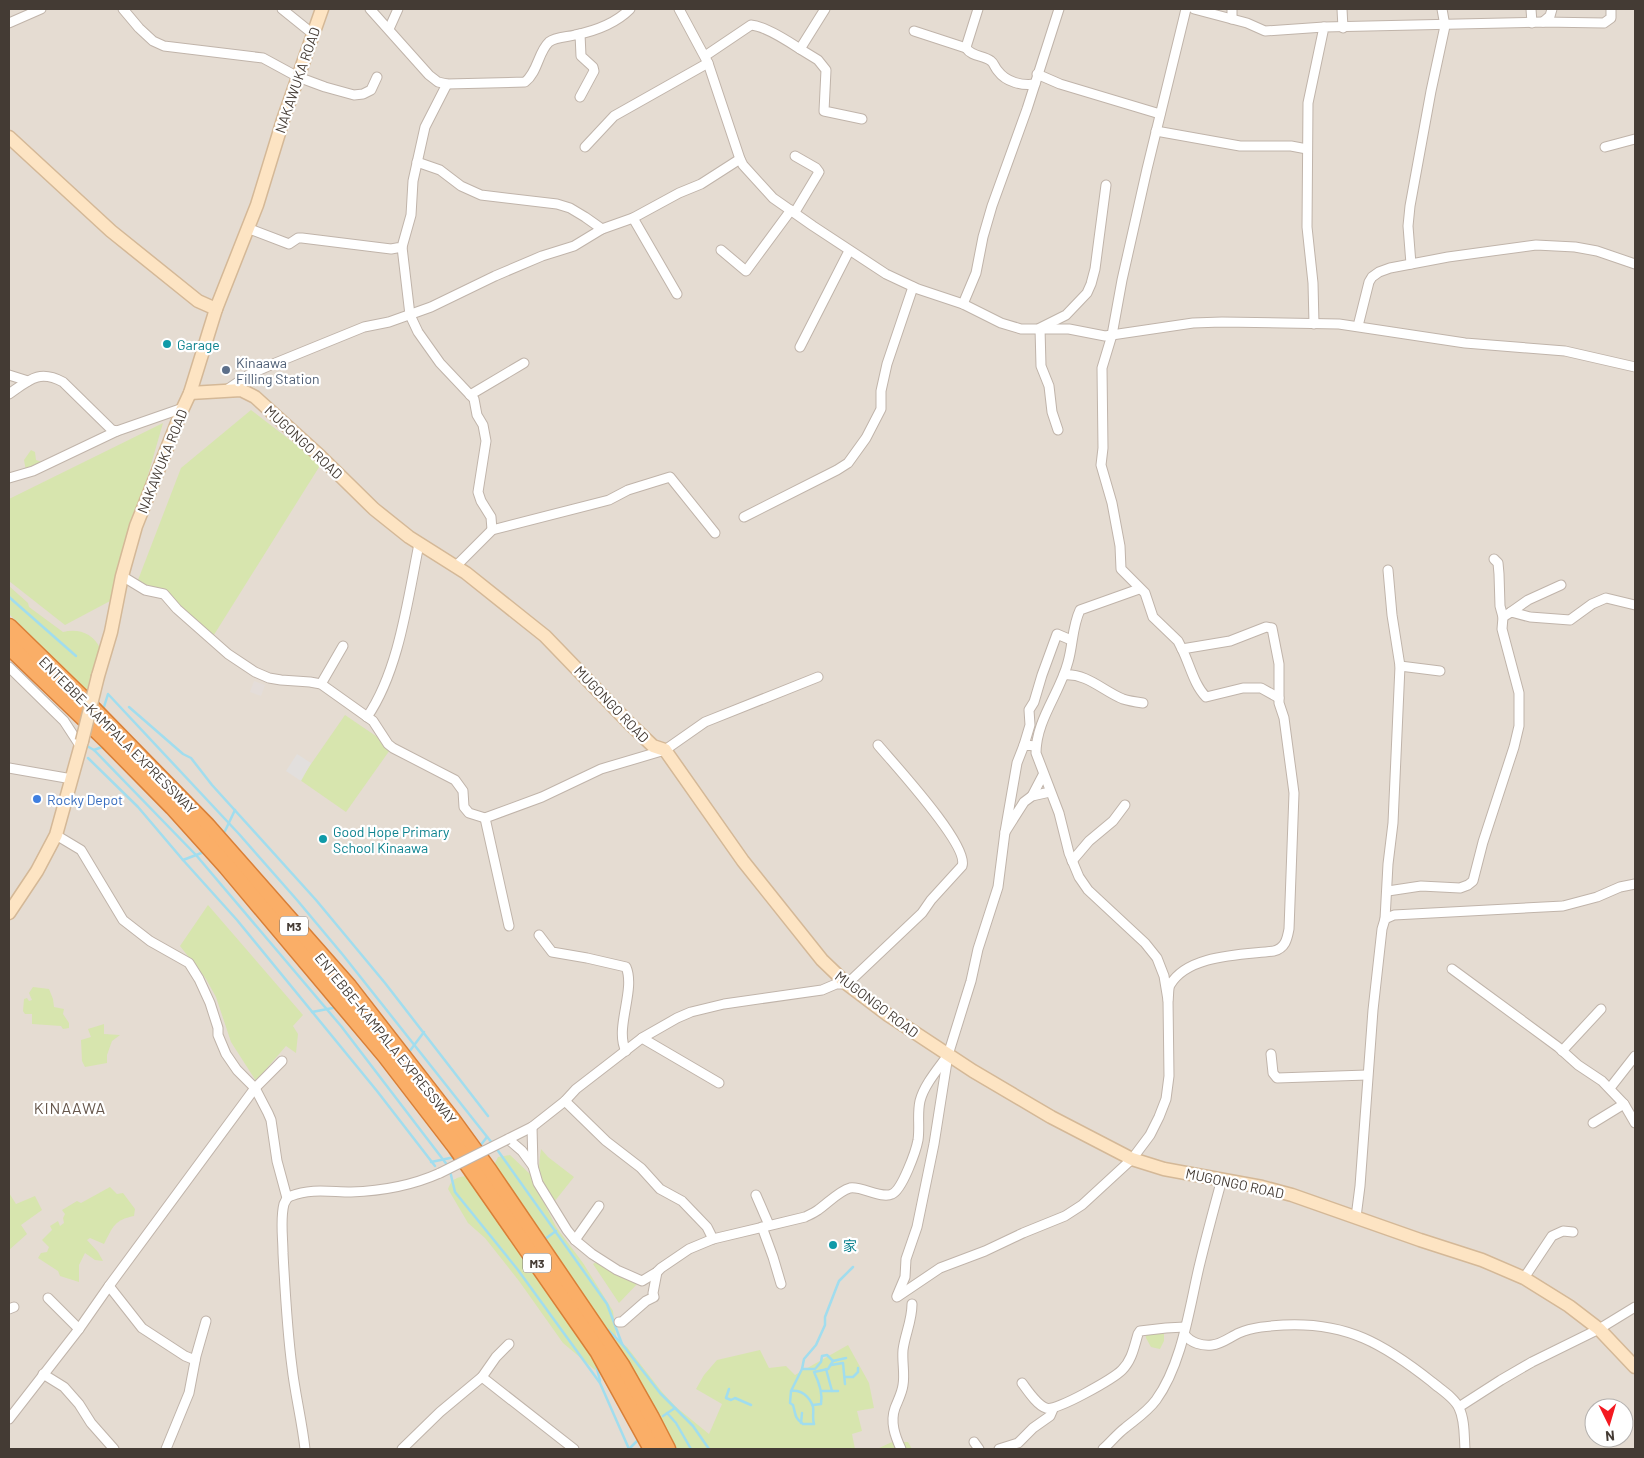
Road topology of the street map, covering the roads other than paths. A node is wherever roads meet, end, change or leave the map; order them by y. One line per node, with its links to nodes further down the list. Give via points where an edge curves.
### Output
1 (41, 9): 23 (street)
2 (123, 9): 35 (street, via 139,28 164,46 252,55)
3 (282, 9): 29 (street)
4 (322, 9): 29 (street, NAKAWUKA ROAD)
5 (370, 9): 27 (street)
6 (398, 9): 27 (street)
7 (630, 9): 30 (street, via 611,23)
8 (679, 9): 33 (street)
9 (825, 9): 32 (street)
10 (978, 9): 31 (street)
11 (1059, 9): 34 (street)
12 (1186, 9): 40 (street)
13 (1194, 9): 20 (street)
14 (1232, 9): 20 (street)
15 (1342, 9): 26 (street)
16 (1442, 9): 24 (street)
17 (1531, 9): 21 (street)
18 (1552, 9): 22 (street)
19 (1611, 9): 22 (street, via 1611,18 1604,23)
20 (1232, 19): 25 (street, via 1272,32)
21 (1532, 22): 22 (street); 24 (street)
22 (1544, 22)
23 (9, 23)
24 (1445, 26): 26 (street); 60 (street, via 1412,186 1408,226)
25 (1324, 27): 26 (street); 47 (street, via 1308,103)
26 (1343, 28)
27 (389, 29): 37 (street, via 429,75)
28 (914, 31): 31 (street)
29 (313, 34): 35 (street, NAKAWUKA ROAD)
30 (580, 34): 37 (street, via 548,43 525,82); 39 (street, via 581,56 594,71)
31 (966, 48): 38 (street, via 970,53 993,62 1000,74 1011,81)
32 (800, 49): 33 (street, via 751,25); 41 (street, via 818,60 826,70 824,111)
33 (706, 60): 45 (street, via 614,116); 49 (street)
34 (1037, 74): 38 (street); 40 (street)
35 (298, 76): 36 (street, via 357,96 370,90); 55 (street, NAKAWUKA ROAD)
36 (377, 77)
37 (446, 84): 50 (street, via 425,127)
38 (1034, 84): 64 (street, via 992,206 976,273)
39 (580, 97)
40 (1160, 114): 42 (street)
41 (862, 119)
42 (1156, 131): 47 (street, via 1240,146); 72 (street)
43 (9, 137): 65 (street, via 111,231 198,301)
44 (1635, 139): 46 (street)
45 (585, 147)
46 (1605, 147)
47 (1307, 149): 68 (street, via 1307,227)
48 (795, 156): 53 (street, via 819,172)
49 (740, 159): 53 (street, via 773,198); 54 (street, via 702,184)
50 (416, 162): 56 (street, via 440,170 481,195 557,204 570,208); 57 (street, via 411,215)
51 (1106, 185): 67 (street, via 1092,284)
52 (1002, 192): 64 (street, via 988,232 974,291)
53 (793, 211): 58 (street, via 746,271); 59 (street)
54 (633, 218): 56 (street); 63 (street)
55 (248, 228): 57 (street, via 289,244 302,238 391,249); 65 (street, NAKAWUKA ROAD)
56 (602, 229): 66 (street, via 574,246 542,256 432,308)
57 (402, 247): 66 (street)
58 (721, 250)
59 (849, 251): 62 (street); 73 (street)
60 (1411, 264): 61 (street, via 1536,245 1597,251); 69 (street, via 1390,268 1372,277)
61 (1635, 264)
62 (913, 287): 64 (street); 86 (street, via 887,364 881,409 848,463)
63 (677, 294)
64 (963, 304): 70 (street, via 1000,323 1021,329)
65 (216, 309): 79 (street, NAKAWUKA ROAD)
66 (410, 315): 78 (street, via 364,327 250,374); 81 (street, via 428,348)
67 (1066, 315): 70 (street); 71 (street)
68 (1314, 324): 69 (street); 72 (street, via 1222,322)
69 (1358, 326): 75 (street, via 1465,343 1565,351)
70 (1040, 328): 71 (street); 83 (street, via 1041,366)
71 (1069, 329): 72 (street)
72 (1112, 335): 95 (street, via 1102,368 1101,465 1112,503 1121,569)
73 (800, 347)
74 (524, 363): 81 (street)
75 (1635, 367)
76 (9, 375): 77 (street)
77 (28, 381): 80 (street); 84 (street, via 46,375 58,380)
78 (225, 391): 79 (street, MUGONGO ROAD); 89 (street, MUGONGO ROAD, via 241,390 255,397 374,509)
79 (190, 393): 82 (street, NAKAWUKA ROAD)
80 (9, 394)
81 (470, 395): 87 (street, via 486,441 478,492 491,518)
82 (182, 408): 84 (street); 93 (street, NAKAWUKA ROAD, via 136,526)
83 (1058, 430)
84 (117, 432): 85 (street, via 33,471)
85 (9, 478)
86 (744, 517)
87 (492, 530): 88 (street, via 609,500 628,490 670,477); 91 (street)
88 (715, 533)
89 (419, 544): 91 (street, MUGONGO ROAD); 111 (street, via 390,668 376,705)
90 (1494, 559): 97 (street, via 1498,563 1500,606)
91 (455, 567): 116 (street, MUGONGO ROAD, via 546,636 641,735 653,746)
92 (1388, 570): 103 (street)
93 (122, 576): 108 (street, via 145,590 164,594 228,654 255,672 269,678); 112 (street, NAKAWUKA ROAD, bridge)
94 (1561, 585): 97 (street)
95 (1139, 589): 99 (street, via 1080,610); 102 (street, via 1145,593 1156,620)
96 (1635, 605): 97 (street, via 1606,598 1570,620)
97 (1507, 614): 130 (street, via 1502,629 1519,693 1519,726 1473,881 1460,888 1421,886)
98 (9, 627): 194 (highway, ENTEBBE–KAMPALA EXPRESSWAY / M3, via 207,826 348,986 489,1171 606,1342)
99 (1072, 640): 106 (street); 113 (street, via 1057,634 1029,710 1030,724)
100 (9, 646): 193 (highway, ENTEBBE–KAMPALA EXPRESSWAY / M3, via 179,814 386,1056 456,1147 598,1351)
101 (342, 646): 108 (street)
102 (1182, 649): 109 (street, via 1199,690 1206,697 1243,688 1260,688); 109 (street, via 1230,641 1270,627 1279,664)
103 (1400, 666): 105 (street); 130 (street)
104 (9, 667): 112 (street, via 64,721)
105 (1440, 671)
106 (1064, 675): 110 (street, via 1072,674 1092,681 1124,699); 115 (street)
107 (818, 677): 116 (street, via 705,722)
108 (321, 684): 111 (street)
109 (1279, 698): 137 (street, via 1294,798 1285,943 1274,951 1215,958 1194,965 1169,987)
110 (1143, 703)
111 (367, 717): 125 (street, via 376,724 392,748 455,780 463,791 464,807 469,813)
112 (82, 744): 119 (street, NAKAWUKA ROAD)
113 (1024, 744): 115 (street); 121 (street)
114 (878, 745): 136 (street, via 923,796 950,834 964,863 922,913)
115 (1036, 746): 118 (street)
116 (665, 750): 125 (street, via 601,769 542,797); 136 (street, MUGONGO ROAD, via 743,861 808,944)
117 (9, 768): 119 (street)
118 (1043, 775): 120 (street); 122 (street)
119 (72, 779): 127 (street, NAKAWUKA ROAD)
120 (1050, 792): 122 (street); 128 (street)
121 (1012, 795): 123 (street); 126 (street)
122 (1032, 796): 123 (street)
123 (1024, 802): 126 (street)
124 (1125, 805): 128 (street)
125 (485, 818): 133 (street)
126 (1005, 832): 143 (street, via 998,887)
127 (56, 835): 131 (street, NAKAWUKA ROAD, via 38,871); 148 (street, via 81,850 128,925 189,963 210,1003 226,1054)
128 (1072, 861): 137 (street, via 1088,890 1156,958 1164,976)
129 (1635, 884): 132 (street, via 1563,906 1394,914)
130 (1388, 891): 132 (street)
131 (9, 913)
132 (1385, 919): 146 (street)
133 (509, 926)
134 (538, 935): 140 (street, via 552,952 626,967 628,990 623,1042)
135 (1452, 969): 141 (street)
136 (847, 984): 139 (street, via 691,1012); 143 (street, MUGONGO ROAD)
137 (1168, 1000): 156 (street, via 1169,1076 1166,1099 1150,1136)
138 (1601, 1009): 141 (street)
139 (642, 1038): 140 (street); 147 (street)
140 (626, 1051): 150 (street)
141 (1562, 1051): 149 (street)
142 (1271, 1054): 146 (street, via 1273,1073 1277,1078)
143 (948, 1055): 156 (street, MUGONGO ROAD, via 1051,1117); 156 (street, via 917,1227 906,1259 905,1277 896,1297 940,1268 1065,1216 1082,1205); 163 (street, via 924,1090 914,1156 899,1189 886,1195 849,1188 805,1217)
144 (1635, 1056): 149 (street)
145 (282, 1061): 148 (street)
146 (1367, 1075): 162 (street)
147 (718, 1083)
148 (255, 1088): 160 (street, via 271,1120); 170 (street)
149 (1610, 1088): 151 (street)
150 (565, 1101): 154 (street); 165 (street, via 660,1189 682,1201 707,1227)
151 (1624, 1104): 152 (street); 153 (street)
152 (1593, 1123)
153 (1635, 1123)
154 (532, 1127): 155 (street); 157 (street)
155 (508, 1139): 157 (street); 160 (street, bridge, via 422,1181 350,1192 321,1190)
156 (1132, 1159): 158 (street, MUGONGO ROAD, via 1164,1169)
157 (534, 1166): 166 (street, via 538,1183)
158 (1222, 1179): 162 (street, MUGONGO ROAD, via 1292,1195); 178 (street)
159 (756, 1195): 163 (street)
160 (287, 1198): 191 (street, via 282,1233 286,1302 292,1368)
161 (599, 1206): 166 (street)
162 (1356, 1217): 168 (street, MUGONGO ROAD, via 1482,1260)
163 (765, 1226): 165 (street); 169 (street)
164 (1573, 1232): 168 (street, via 1563,1231 1552,1236)
165 (713, 1239): 167 (street, via 688,1249)
166 (575, 1240): 167 (street, via 617,1270 636,1279 642,1281)
167 (657, 1272): 175 (street, via 654,1297)
168 (1524, 1278): 177 (street, MUGONGO ROAD)
169 (781, 1284)
170 (109, 1286): 176 (street); 180 (street, via 142,1328)
171 (48, 1298): 176 (street)
172 (912, 1304): 195 (street, via 912,1319 903,1353 903,1387 893,1419)
173 (1635, 1307): 177 (street)
174 (206, 1321): 180 (street)
175 (619, 1322)
176 (79, 1329): 182 (street)
177 (1599, 1329): 181 (street, MUGONGO ROAD); 185 (street, via 1532,1362)
178 (1185, 1331): 185 (street, via 1192,1342 1212,1345 1240,1333 1270,1326 1316,1326 1348,1331 1399,1358); 186 (street, via 1166,1328 1140,1332 1131,1357 1122,1370); 197 (street, via 1170,1374 1156,1400)
179 (509, 1344): 183 (street)
180 (195, 1360): 190 (street, via 189,1393)
181 (1635, 1367)
182 (44, 1374): 187 (street); 189 (street, via 64,1387)
183 (482, 1377): 188 (street, via 440,1412); 192 (street)
184 (1022, 1383): 186 (street, via 1042,1406)
185 (1459, 1407): 198 (street)
186 (1052, 1409): 196 (street, via 1050,1416 1018,1443)
187 (9, 1419)
188 (407, 1448)
189 (114, 1449)
190 (166, 1449)
191 (305, 1449)
192 (574, 1449)
193 (652, 1449)
194 (667, 1449)
195 (900, 1449)
196 (999, 1449)
197 (1103, 1449)
198 (1465, 1449)

